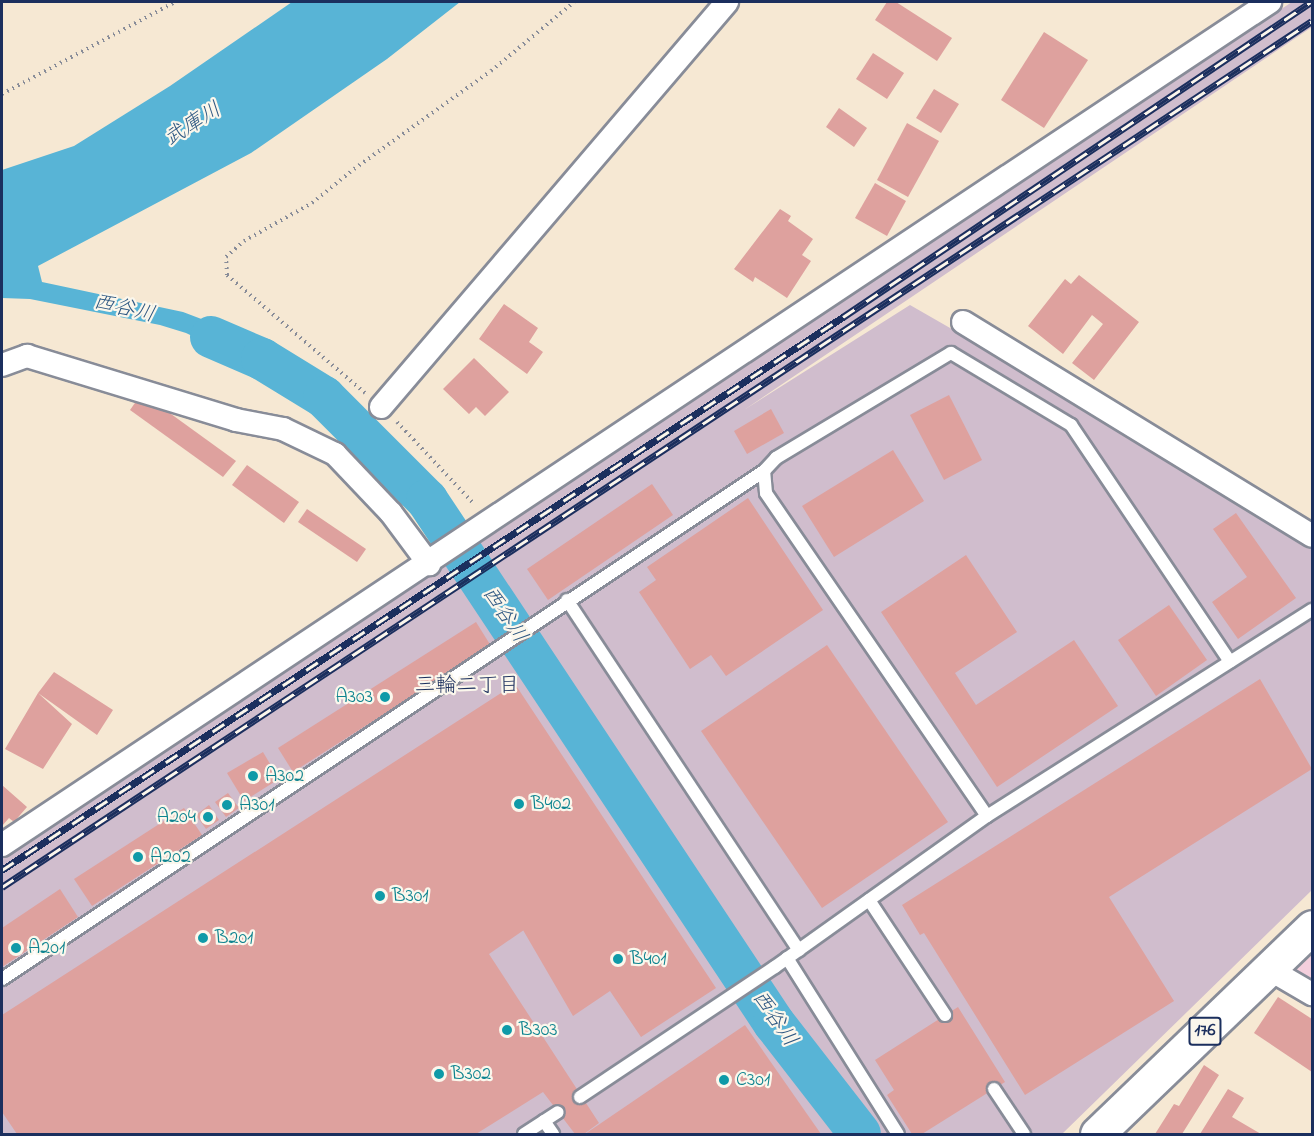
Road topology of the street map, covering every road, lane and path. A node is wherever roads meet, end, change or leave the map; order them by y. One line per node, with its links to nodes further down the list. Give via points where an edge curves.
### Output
1 (175, 2): 5 (path)
2 (574, 2): 8 (path, via 490,71 312,203 244,241 226,257 227,275)
3 (727, 2): 8 (street)
4 (1256, 5): 10 (street)
5 (2, 94)
6 (963, 322): 11 (street)
7 (2, 365): 12 (street, via 27,357 236,420 283,429 334,454 391,513)
8 (381, 407): 10 (path)
9 (764, 471): 13 (lane); 15 (lane, via 776,458 951,353 1071,425); 16 (lane, via 766,493)
10 (490, 521): 12 (street)
11 (1312, 536)
12 (429, 564): 17 (street)
13 (567, 600): 20 (lane); 23 (lane)
14 (1312, 610): 15 (lane)
15 (1230, 662): 16 (lane)
16 (987, 816): 18 (lane)
17 (2, 845)
18 (869, 900): 20 (lane); 25 (lane)
19 (1312, 927): 22 (highway, 176)
20 (799, 950): 21 (lane)
21 (787, 958): 27 (lane); 32 (lane)
22 (1269, 969): 24 (street); 34 (highway, 176)
23 (2, 979)
24 (1312, 994)
25 (945, 1015)
26 (994, 1089): 33 (lane)
27 (580, 1097)
28 (558, 1112): 29 (lane)
29 (544, 1121): 30 (lane); 31 (lane)
30 (524, 1134)
31 (553, 1134)
32 (898, 1134)
33 (1024, 1134)
34 (1097, 1134)

